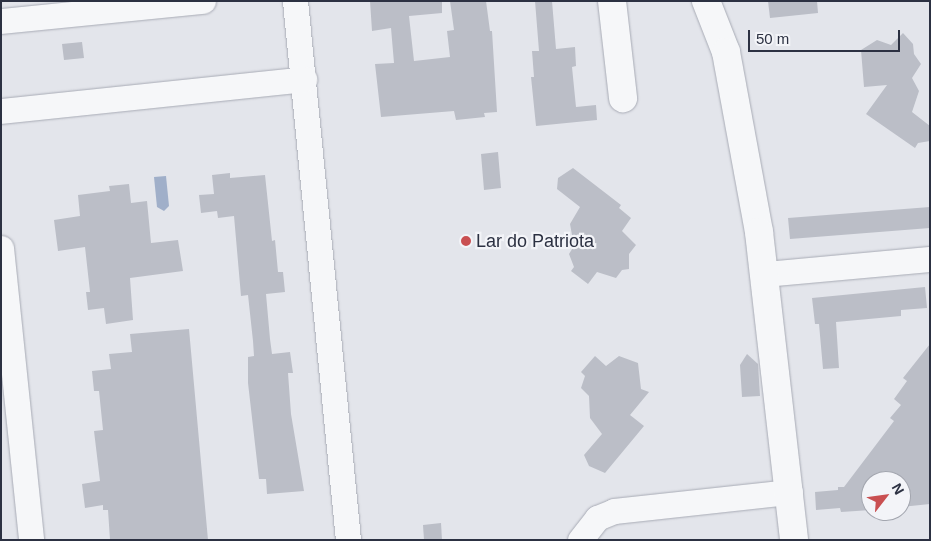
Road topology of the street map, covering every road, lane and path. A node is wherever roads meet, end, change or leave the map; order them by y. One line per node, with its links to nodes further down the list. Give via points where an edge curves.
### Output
1 (203, 1): 5 (street)
2 (296, 1): 6 (street)
3 (612, 1): 7 (street)
4 (706, 1): 11 (street, via 726,52)
5 (1, 21)
6 (304, 79): 8 (street); 14 (street)
7 (623, 98)
8 (1, 111)
9 (1, 248): 13 (street)
10 (930, 259): 11 (street)
11 (765, 274): 12 (street)
12 (790, 492): 15 (street, via 614,511 597,518); 16 (street)
13 (31, 540)
14 (348, 540)
15 (580, 540)
16 (794, 540)

